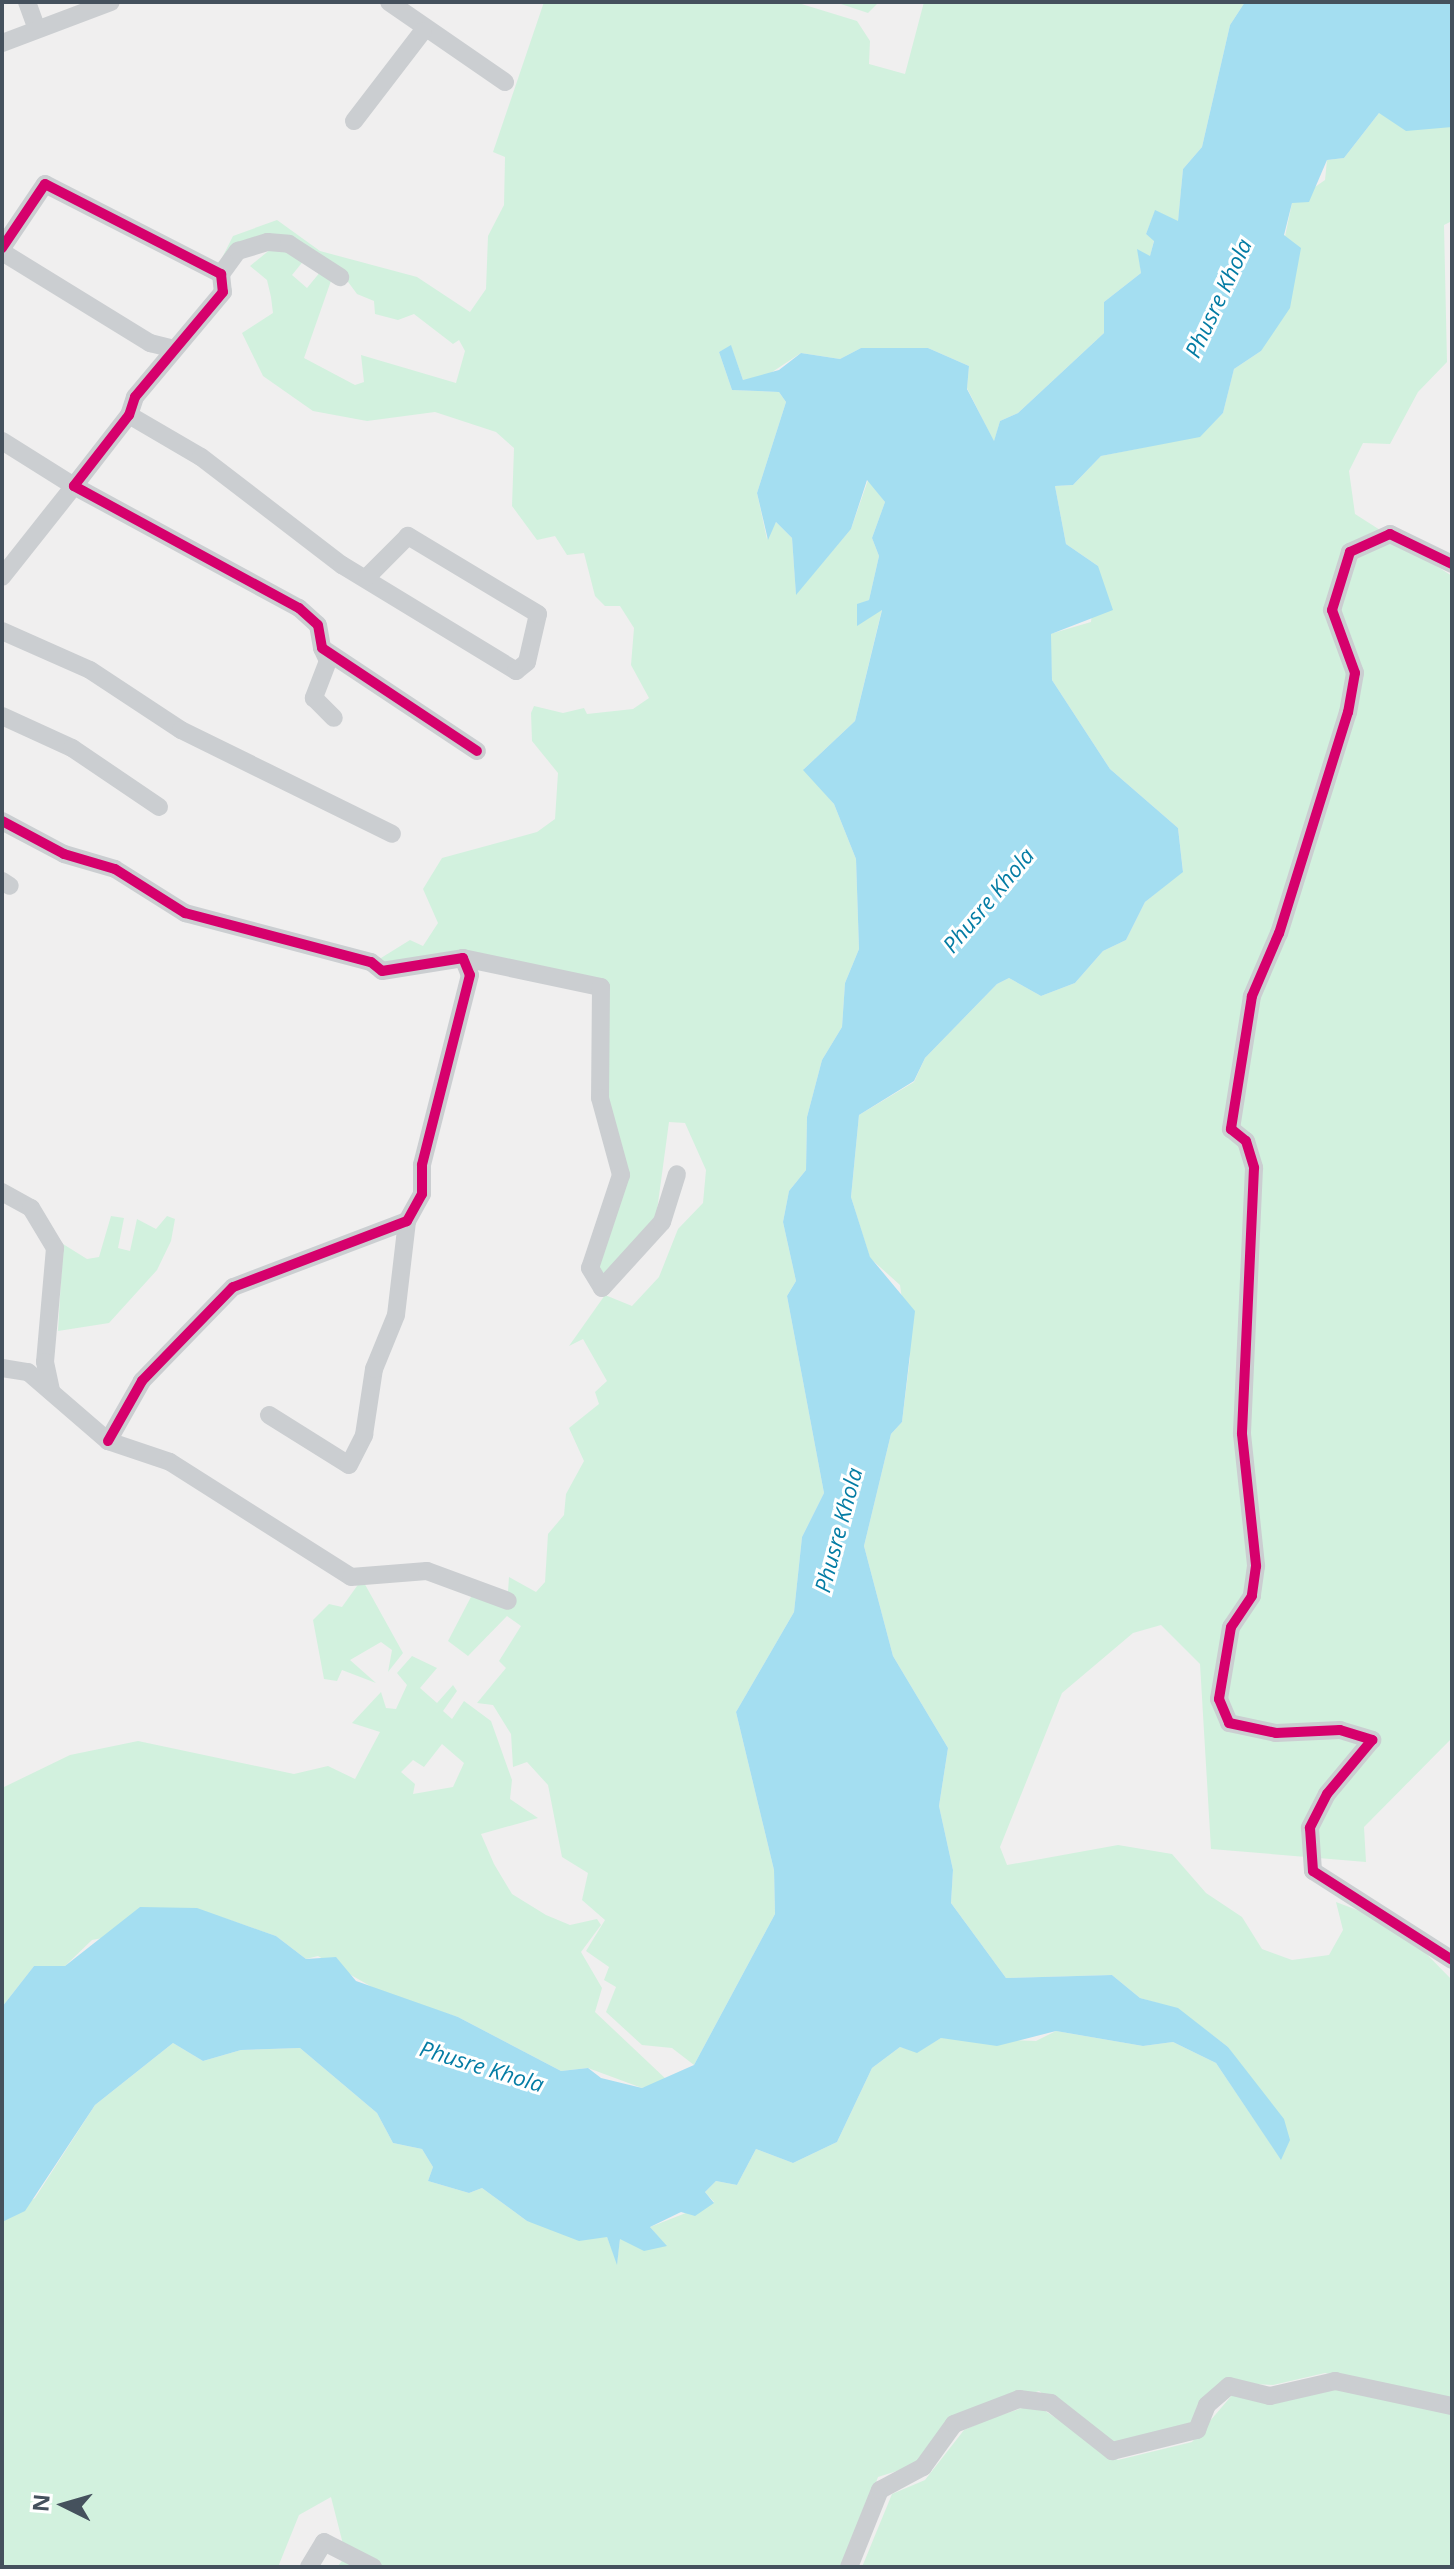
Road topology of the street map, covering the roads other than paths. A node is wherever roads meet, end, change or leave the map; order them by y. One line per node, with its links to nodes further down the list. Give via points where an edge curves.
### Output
1 (27, 2): 4 (street)
2 (111, 2): 4 (street)
3 (389, 2): 5 (street)
4 (37, 29): 6 (street)
5 (423, 31): 7 (street); 8 (street)
6 (5, 39)
7 (505, 82)
8 (354, 121)
9 (2, 250): 10 (street, via 45,184); 12 (street, via 150,343)
10 (221, 274): 11 (street, via 238,251 268,242 289,244); 12 (street, via 223,292)
11 (340, 277)
12 (174, 349): 13 (street, via 135,397)
13 (129, 415): 15 (street); 18 (street, via 175,439)
14 (2, 441): 15 (street)
15 (74, 486): 17 (street); 20 (street, via 299,608 318,625)
16 (1452, 564): 36 (street, via 1390,534 1350,552 1332,610 1355,673 1348,712 1279,933 1252,996 1231,1129 1246,1141 1254,1168 1242,1434 1256,1566 1252,1596 1231,1627 1219,1699 1229,1723 1276,1733 1340,1730 1372,1740 1327,1794 1310,1828 1313,1871)
17 (2, 577)
18 (367, 577): 18 (street, via 516,671 527,662 538,614 408,536)
19 (2, 631): 26 (street, via 90,670 181,730)
20 (322, 648): 22 (street, via 328,661 314,698); 23 (street)
21 (2, 716): 24 (street, via 72,748)
22 (334, 718)
23 (477, 751)
24 (159, 807)
25 (2, 821): 27 (street, via 64,854 115,869 185,913 269,938 371,962 382,971)
26 (392, 834)
27 (463, 958): 28 (street, via 601,987 600,1098 621,1175 590,1268 602,1288 662,1222); 30 (street, via 470,975 422,1165 422,1194)
28 (677, 1174)
29 (2, 1192): 32 (street, via 31,1208 55,1248 45,1362)
30 (407, 1221): 33 (street, via 396,1315 374,1369 364,1435 349,1465); 34 (street, via 233,1287 142,1381)
31 (2, 1368): 32 (street, via 28,1372)
32 (51, 1391): 34 (street)
33 (269, 1415)
34 (108, 1441): 35 (street, via 170,1462 351,1577 427,1571)
35 (508, 1601)
36 (1452, 1960)
37 (1452, 2406): 40 (street, via 1335,2381 1270,2396 1229,2386 1207,2405 1197,2430 1112,2451 1051,2403 1019,2399 954,2424 923,2467 880,2490)
38 (309, 2567): 39 (street, via 324,2542)
39 (373, 2567)
40 (849, 2567)

